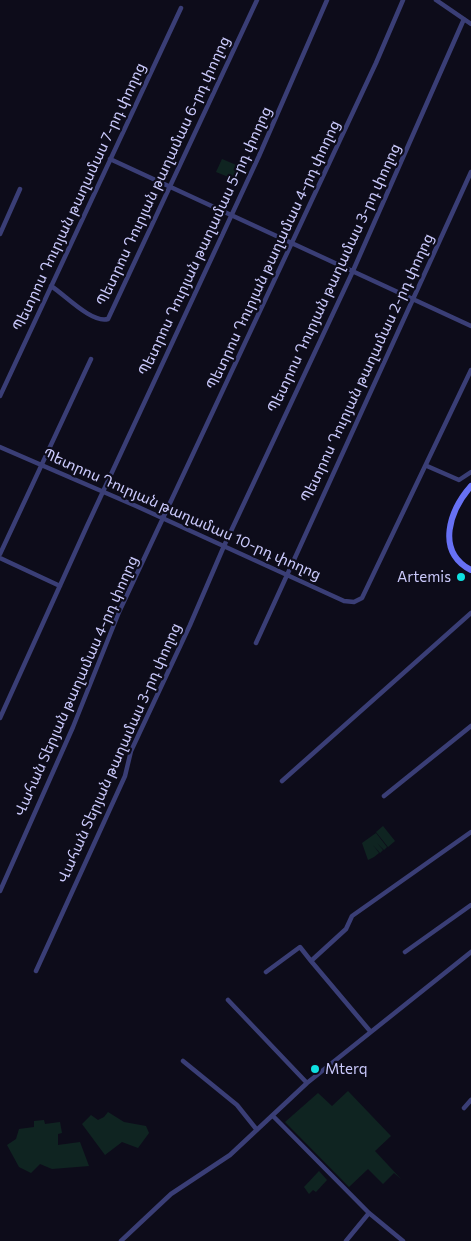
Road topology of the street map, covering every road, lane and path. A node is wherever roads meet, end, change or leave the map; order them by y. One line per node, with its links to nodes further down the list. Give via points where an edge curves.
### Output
1 (257, 0): 10 (street, Պետրոս Դուրյան թաղամաս 6-րդ փողոց)
2 (327, 0): 12 (street, Պետրոս Դուրյան թաղամաս 5-րդ փողոց)
3 (403, 0): 14 (street, Պետրոս Դուրյան թաղամաս 4-րդ փողոց)
4 (436, 0): 6 (street)
5 (181, 8): 8 (street, Պետրոս Դուրյան թաղամաս 7-րդ փողոց)
6 (464, 19): 7 (street); 15 (street, Պետրոս Դուրյան թաղամաս 3-րդ փողոց)
7 (471, 24)
8 (110, 159): 10 (street); 16 (street, Պետրոս Դուրյան թաղամաս 7-րդ փողոց)
9 (471, 172): 17 (street, Պետրոս Դուրյան թաղամաս 2-րդ փողոց)
10 (171, 187): 12 (street); 16 (street, Պետրոս Դուրյան թաղամաս 6-րդ փողոց, via 108,319 102,320 78,308)
11 (20, 189): 13 (street)
12 (231, 216): 14 (street); 27 (street, Պետրոս Դուրյան թաղամաս 5-րդ փողոց)
13 (0, 234)
14 (292, 245): 15 (street); 28 (street, Պետրոս Դուրյան թաղամաս 4-րդ փողոց)
15 (352, 273): 17 (street); 29 (street, Պետրոս Դուրյան թաղամաս 3-րդ փողոց)
16 (51, 286): 21 (street, Պետրոս Դուրյան թաղամաս 7-րդ փողոց)
17 (413, 301): 18 (street); 33 (street, Պետրոս Դուրյան թաղամաս 2-րդ փողոց)
18 (471, 326)
19 (91, 359): 23 (street)
20 (471, 370): 24 (street)
21 (0, 396)
22 (0, 447): 23 (street, Պետրոս Դուրյան թաղամաս 10-րդ փողոց)
23 (41, 464): 27 (street, Պետրոս Դուրյան թաղամաս 10-րդ փողոց); 30 (street)
24 (427, 466): 25 (street, via 459,480); 33 (street, Պետրոս Դուրյան թաղամաս 10-րդ փողոց, via 362,598 354,602 344,601)
25 (471, 472)
26 (471, 486): 32 (main road, via 454,510 448,535 459,561)
27 (103, 492): 28 (street, Պետրոս Դուրյան թաղամաս 10-րդ փողոց); 34 (street, Պետրոս Դուրյան թաղամաս 5-րդ փողոց)
28 (164, 519): 29 (street, Պետրոս Դուրյան թաղամաս 10-րդ փողոց); 42 (street, Վահան Տերյան թաղամաս 4-րդ փողոց, via 120,612)
29 (224, 546): 33 (street, Պետրոս Դուրյան թաղամաս 10-րդ փողոց); 47 (street, Վահան Տերյան թաղամաս 3-րդ փողոց, via 131,751 125,776)
30 (0, 554)
31 (0, 558): 34 (street)
32 (471, 570)
33 (286, 575): 36 (street, Պետրոս Դուրյան թաղամաս 2-րդ փողոց)
34 (60, 586): 37 (street, Պետրոս Դուրյան թաղամաս 5-րդ փողոց)
35 (471, 613): 39 (street)
36 (256, 643)
37 (0, 718)
38 (471, 726): 40 (street)
39 (282, 781)
40 (384, 796)
41 (471, 832): 46 (street, via 352,916 346,929)
42 (0, 891)
43 (471, 904): 44 (street)
44 (405, 952)
45 (471, 952): 50 (street)
46 (311, 961): 48 (street, via 300,947); 50 (street)
47 (36, 971)
48 (266, 972)
49 (228, 1000): 52 (street)
50 (370, 1031): 52 (street)
51 (183, 1061): 56 (street, via 237,1105)
52 (307, 1084): 55 (street)
53 (471, 1100): 54 (street)
54 (464, 1108)
55 (273, 1116): 56 (street); 57 (street)
56 (257, 1130): 58 (street, via 230,1155 171,1194)
57 (369, 1213): 59 (street); 60 (street)
58 (121, 1241)
59 (346, 1241)
60 (403, 1241)

